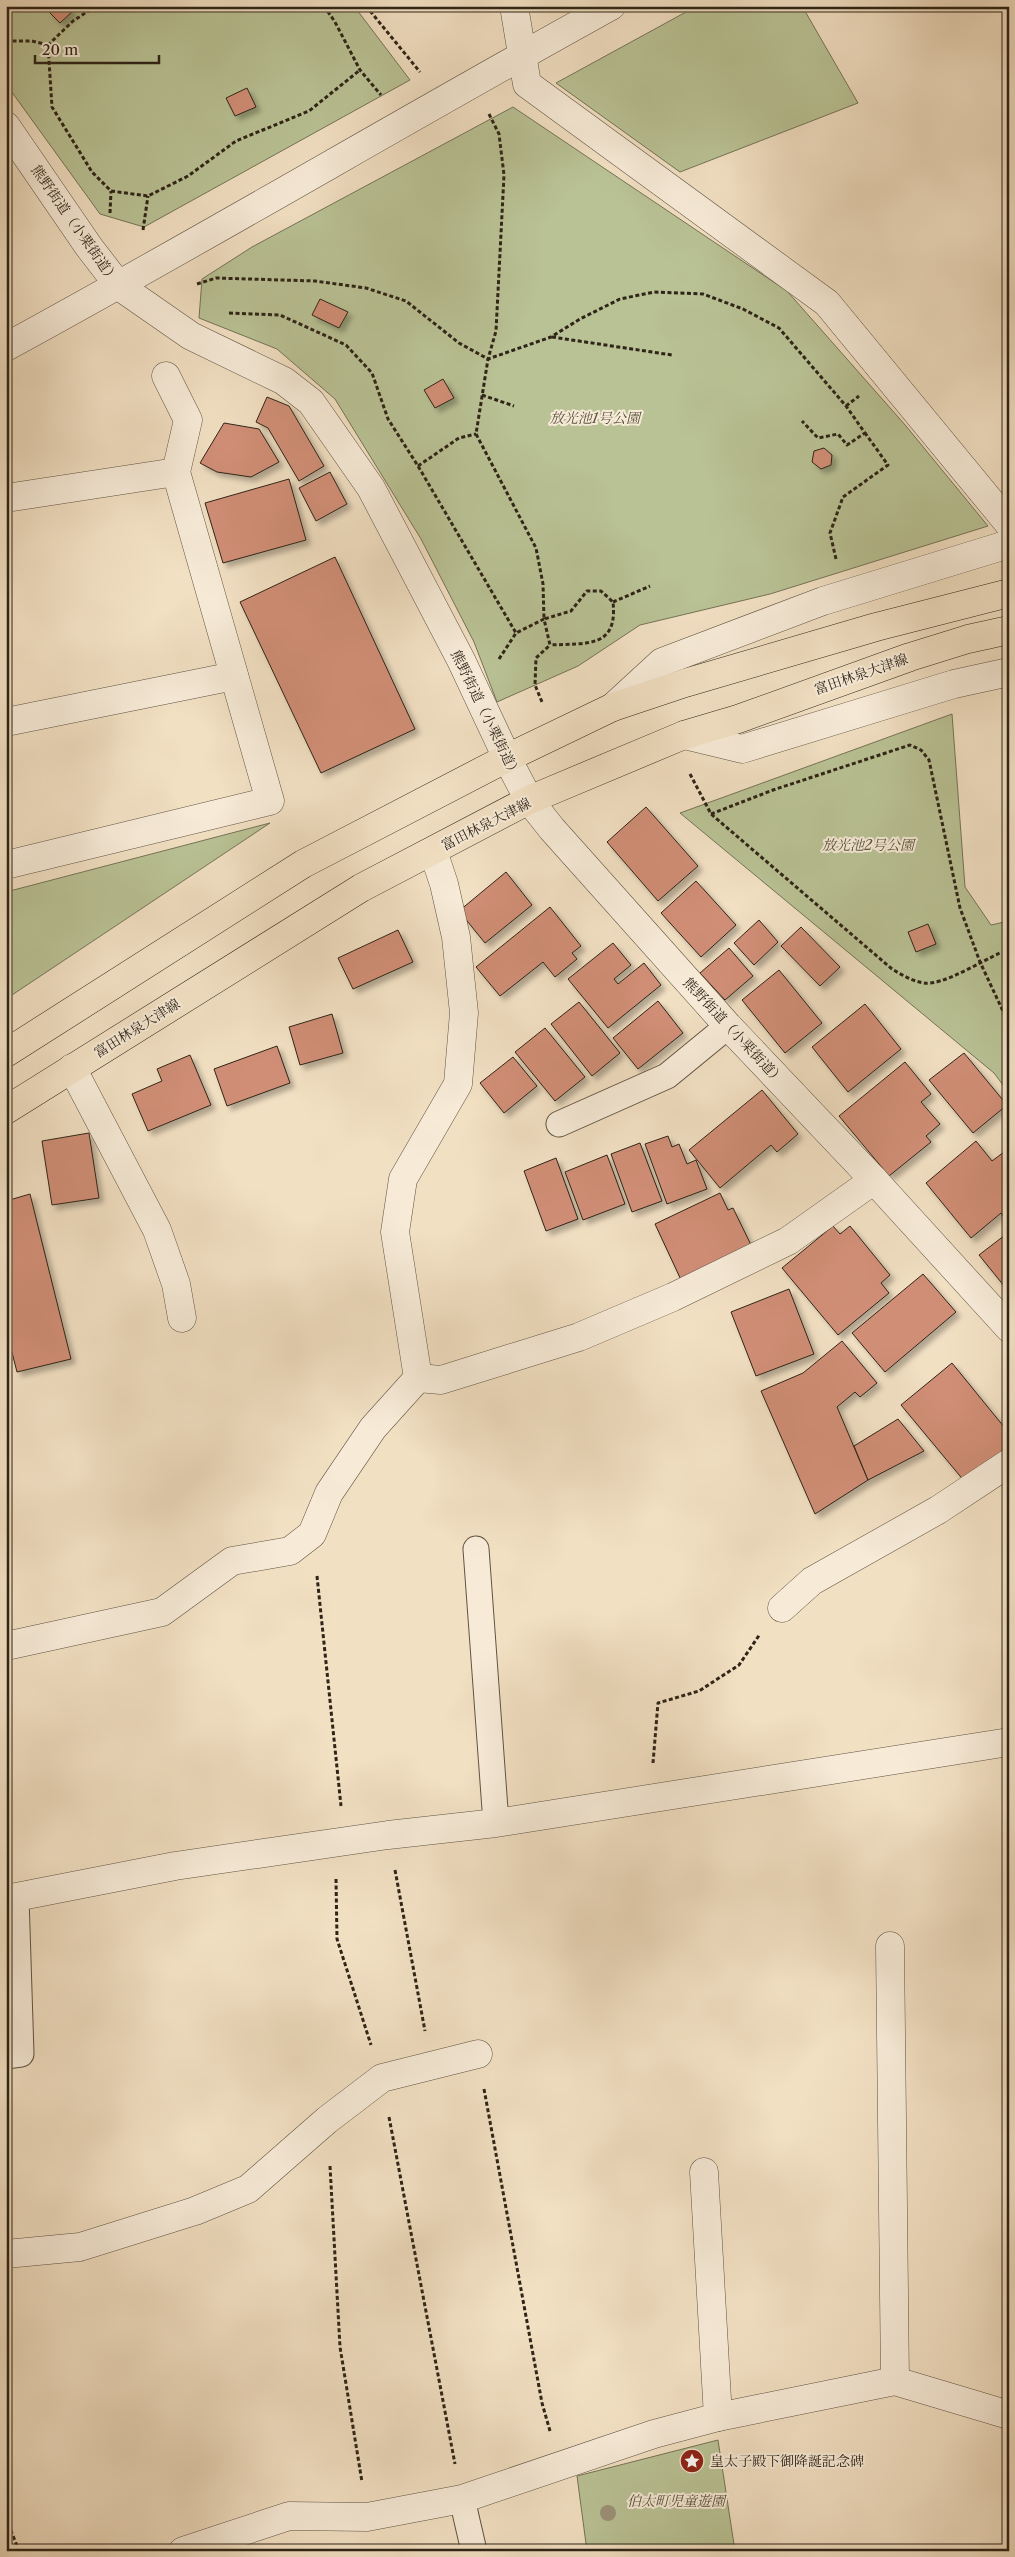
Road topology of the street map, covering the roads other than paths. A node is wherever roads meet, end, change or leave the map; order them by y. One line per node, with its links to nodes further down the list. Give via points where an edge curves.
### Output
1 (514, 6): 3 (street)
2 (611, 6): 3 (street)
3 (520, 56): 5 (street); 10 (street, via 527,84 827,304)
4 (6, 126): 5 (street, 熊野街道（小栗街道）)
5 (119, 286): 6 (street); 19 (street, 熊野街道（小栗街道）, via 191,336 284,381 311,402 371,488 461,660)
6 (6, 346)
7 (166, 376): 8 (street, via 188,420)
8 (176, 472): 9 (street); 15 (street)
9 (6, 498)
10 (1009, 524)
11 (1009, 544): 16 (street, via 823,601 662,662)
12 (1009, 593): 16 (main road, via 876,627)
13 (1009, 630): 18 (main road, 富田林泉大津線, via 910,657)
14 (1009, 672): 18 (street, via 954,684 742,749)
15 (234, 676): 17 (street); 22 (street, via 270,802)
16 (613, 707): 19 (main road)
17 (6, 722)
18 (684, 735): 20 (main road, 富田林泉大津線)
19 (507, 758): 20 (street, 熊野街道（小栗街道）); 24 (main road, via 303,864)
20 (529, 800): 21 (main road, 富田林泉大津線); 23 (street, 熊野街道（小栗街道）)
21 (434, 851): 25 (main road, 富田林泉大津線, via 361,888); 31 (street, via 456,937 464,1013 458,1084 403,1178 395,1232)
22 (6, 864)
23 (728, 1026): 27 (lane, via 667,1076); 28 (street, 熊野街道（小栗街道）)
24 (6, 1053)
25 (72, 1068): 26 (main road, 富田林泉大津線); 29 (street, via 157,1230 176,1284)
26 (6, 1110)
27 (559, 1124)
28 (874, 1180): 30 (street, 熊野街道（小栗街道）); 31 (street, via 788,1241 674,1297 579,1337 441,1380)
29 (182, 1318)
30 (1009, 1328)
31 (418, 1378): 35 (street, via 373,1428 329,1492 312,1534 290,1551 232,1561 162,1612)
32 (1009, 1463): 34 (street, via 938,1510 812,1581)
33 (476, 1549): 37 (lane)
34 (782, 1608)
35 (6, 1646)
36 (1009, 1742): 37 (street)
37 (496, 1823): 38 (street, via 175,1866)
38 (11, 1898): 41 (lane, via 21,2054)
39 (890, 1946): 44 (street)
40 (478, 2054): 43 (street, via 382,2078 327,2120 248,2190 195,2211 80,2247)
41 (6, 2056)
42 (704, 2172): 46 (street)
43 (6, 2254)
44 (895, 2381): 45 (street); 46 (street)
45 (1009, 2415)
46 (718, 2417): 47 (street, via 654,2434)
47 (462, 2499): 48 (street, via 367,2517 290,2516); 49 (lane)
48 (183, 2551)
49 (474, 2551)

